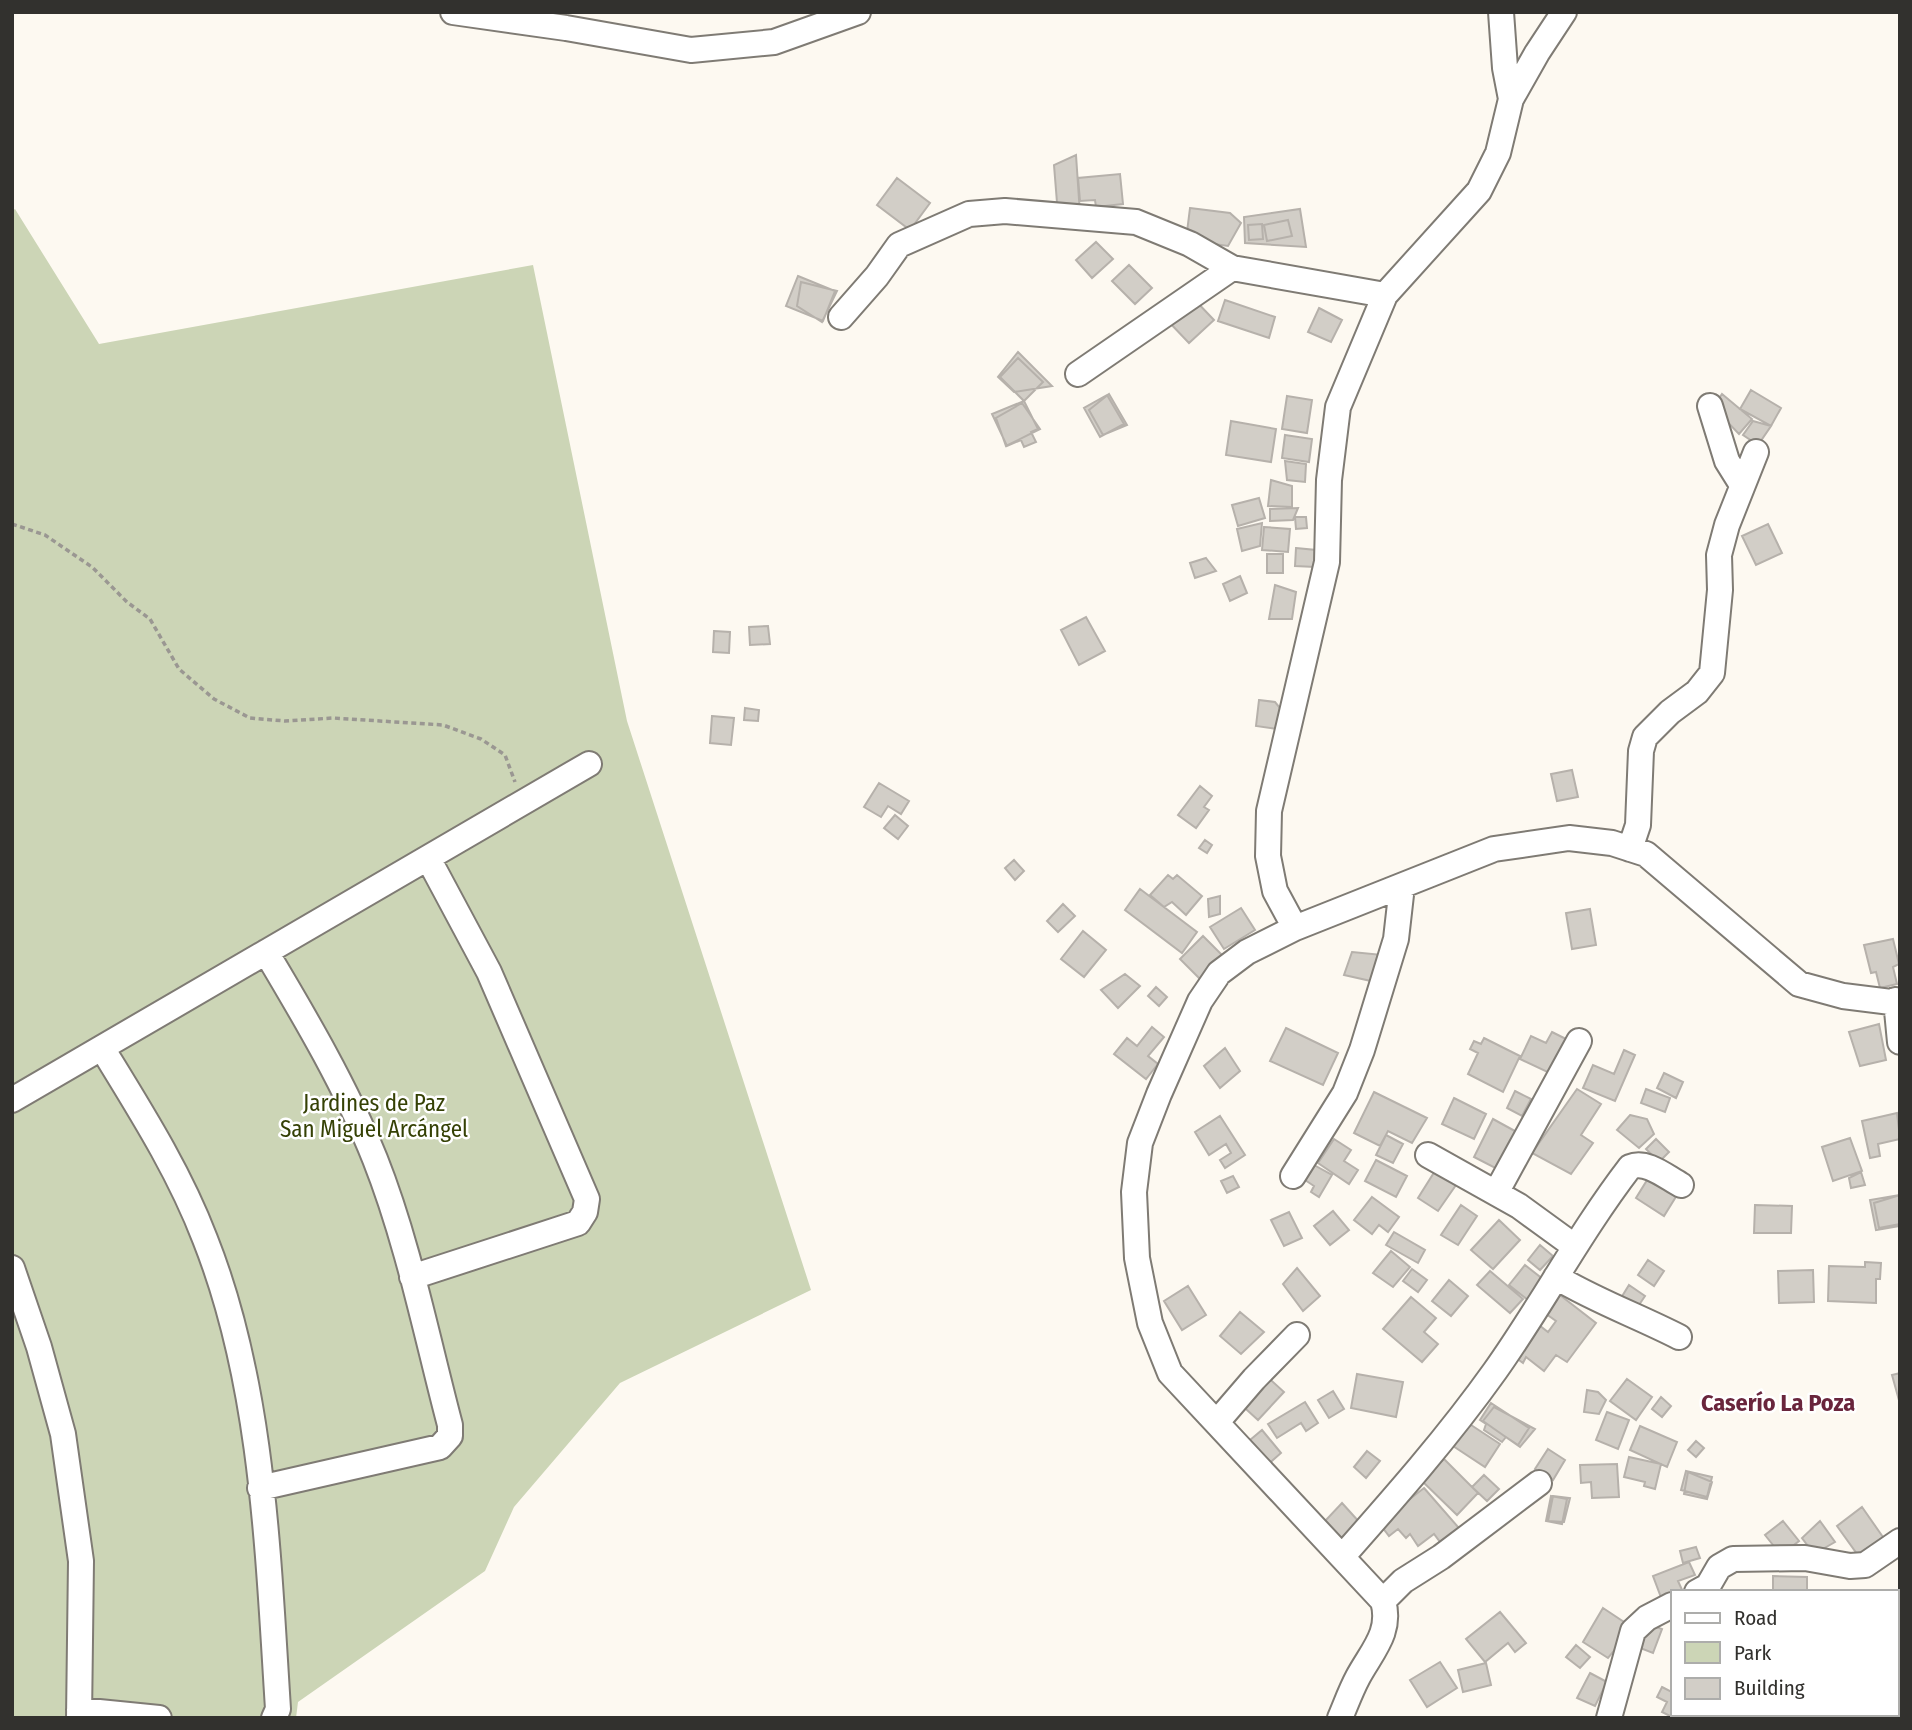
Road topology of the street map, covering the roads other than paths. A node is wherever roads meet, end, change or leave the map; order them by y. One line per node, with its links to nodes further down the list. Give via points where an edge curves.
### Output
1 (453, 12): 2 (street, via 691,50 774,42)
2 (858, 12)
3 (1500, 12): 5 (street)
4 (1564, 12): 5 (street)
5 (1511, 99): 7 (street, via 1498,153 1479,191)
6 (1232, 268): 7 (street); 8 (street, via 1136,222 1005,211 969,214 899,246); 9 (street)
7 (1385, 295): 17 (street, via 1338,407 1329,480 1327,562 1269,811 1268,856 1275,891)
8 (841, 317)
9 (1078, 374)
10 (1710, 406): 12 (street, via 1727,461)
11 (1756, 452): 12 (street)
12 (1742, 485): 14 (street, via 1719,555 1712,673 1645,737 1638,825)
13 (589, 764): 15 (street)
14 (1630, 849): 16 (street, via 1569,838 1494,849); 19 (street, via 1646,854 1799,984 1843,996)
15 (428, 858): 18 (street); 30 (street, via 489,972 587,1199 578,1223)
16 (1402, 886): 17 (street); 25 (street, via 1396,939 1362,1050 1345,1093)
17 (1295, 928): 34 (street, via 1247,952 1219,973 1200,1001 1140,1143 1134,1192 1137,1258 1150,1323 1170,1373)
18 (266, 952): 22 (street); 30 (street, via 315,1033 375,1159)
19 (1898, 1000): 21 (street)
20 (1579, 1041): 27 (street)
21 (1900, 1042)
22 (102, 1048): 23 (street); 36 (street, via 170,1160 206,1240 232,1322 253,1420)
23 (12, 1100)
24 (1428, 1155): 27 (street)
25 (1293, 1176)
26 (1681, 1185): 28 (street, via 1646,1166 1630,1167)
27 (1496, 1193): 28 (street)
28 (1574, 1246): 31 (street)
29 (12, 1268): 42 (street, via 40,1347 63,1434 81,1561)
30 (412, 1277): 36 (street, via 450,1436 440,1447)
31 (1556, 1277): 33 (street); 38 (street, via 1495,1371 1429,1459)
32 (1297, 1335): 34 (street)
33 (1679, 1337)
34 (1217, 1422): 38 (street)
35 (1539, 1483): 40 (street, via 1403,1581)
36 (260, 1488): 44 (street, via 278,1709)
37 (1900, 1541): 39 (street, via 1865,1565 1805,1558 1733,1559 1719,1567)
38 (1342, 1556): 40 (street)
39 (1701, 1590)
40 (1383, 1601): 45 (street, via 1387,1615 1381,1638)
41 (1671, 1606): 46 (street, via 1633,1631)
42 (79, 1714): 43 (street)
43 (159, 1718)
44 (274, 1718)
45 (1340, 1718)
46 (1609, 1718)

